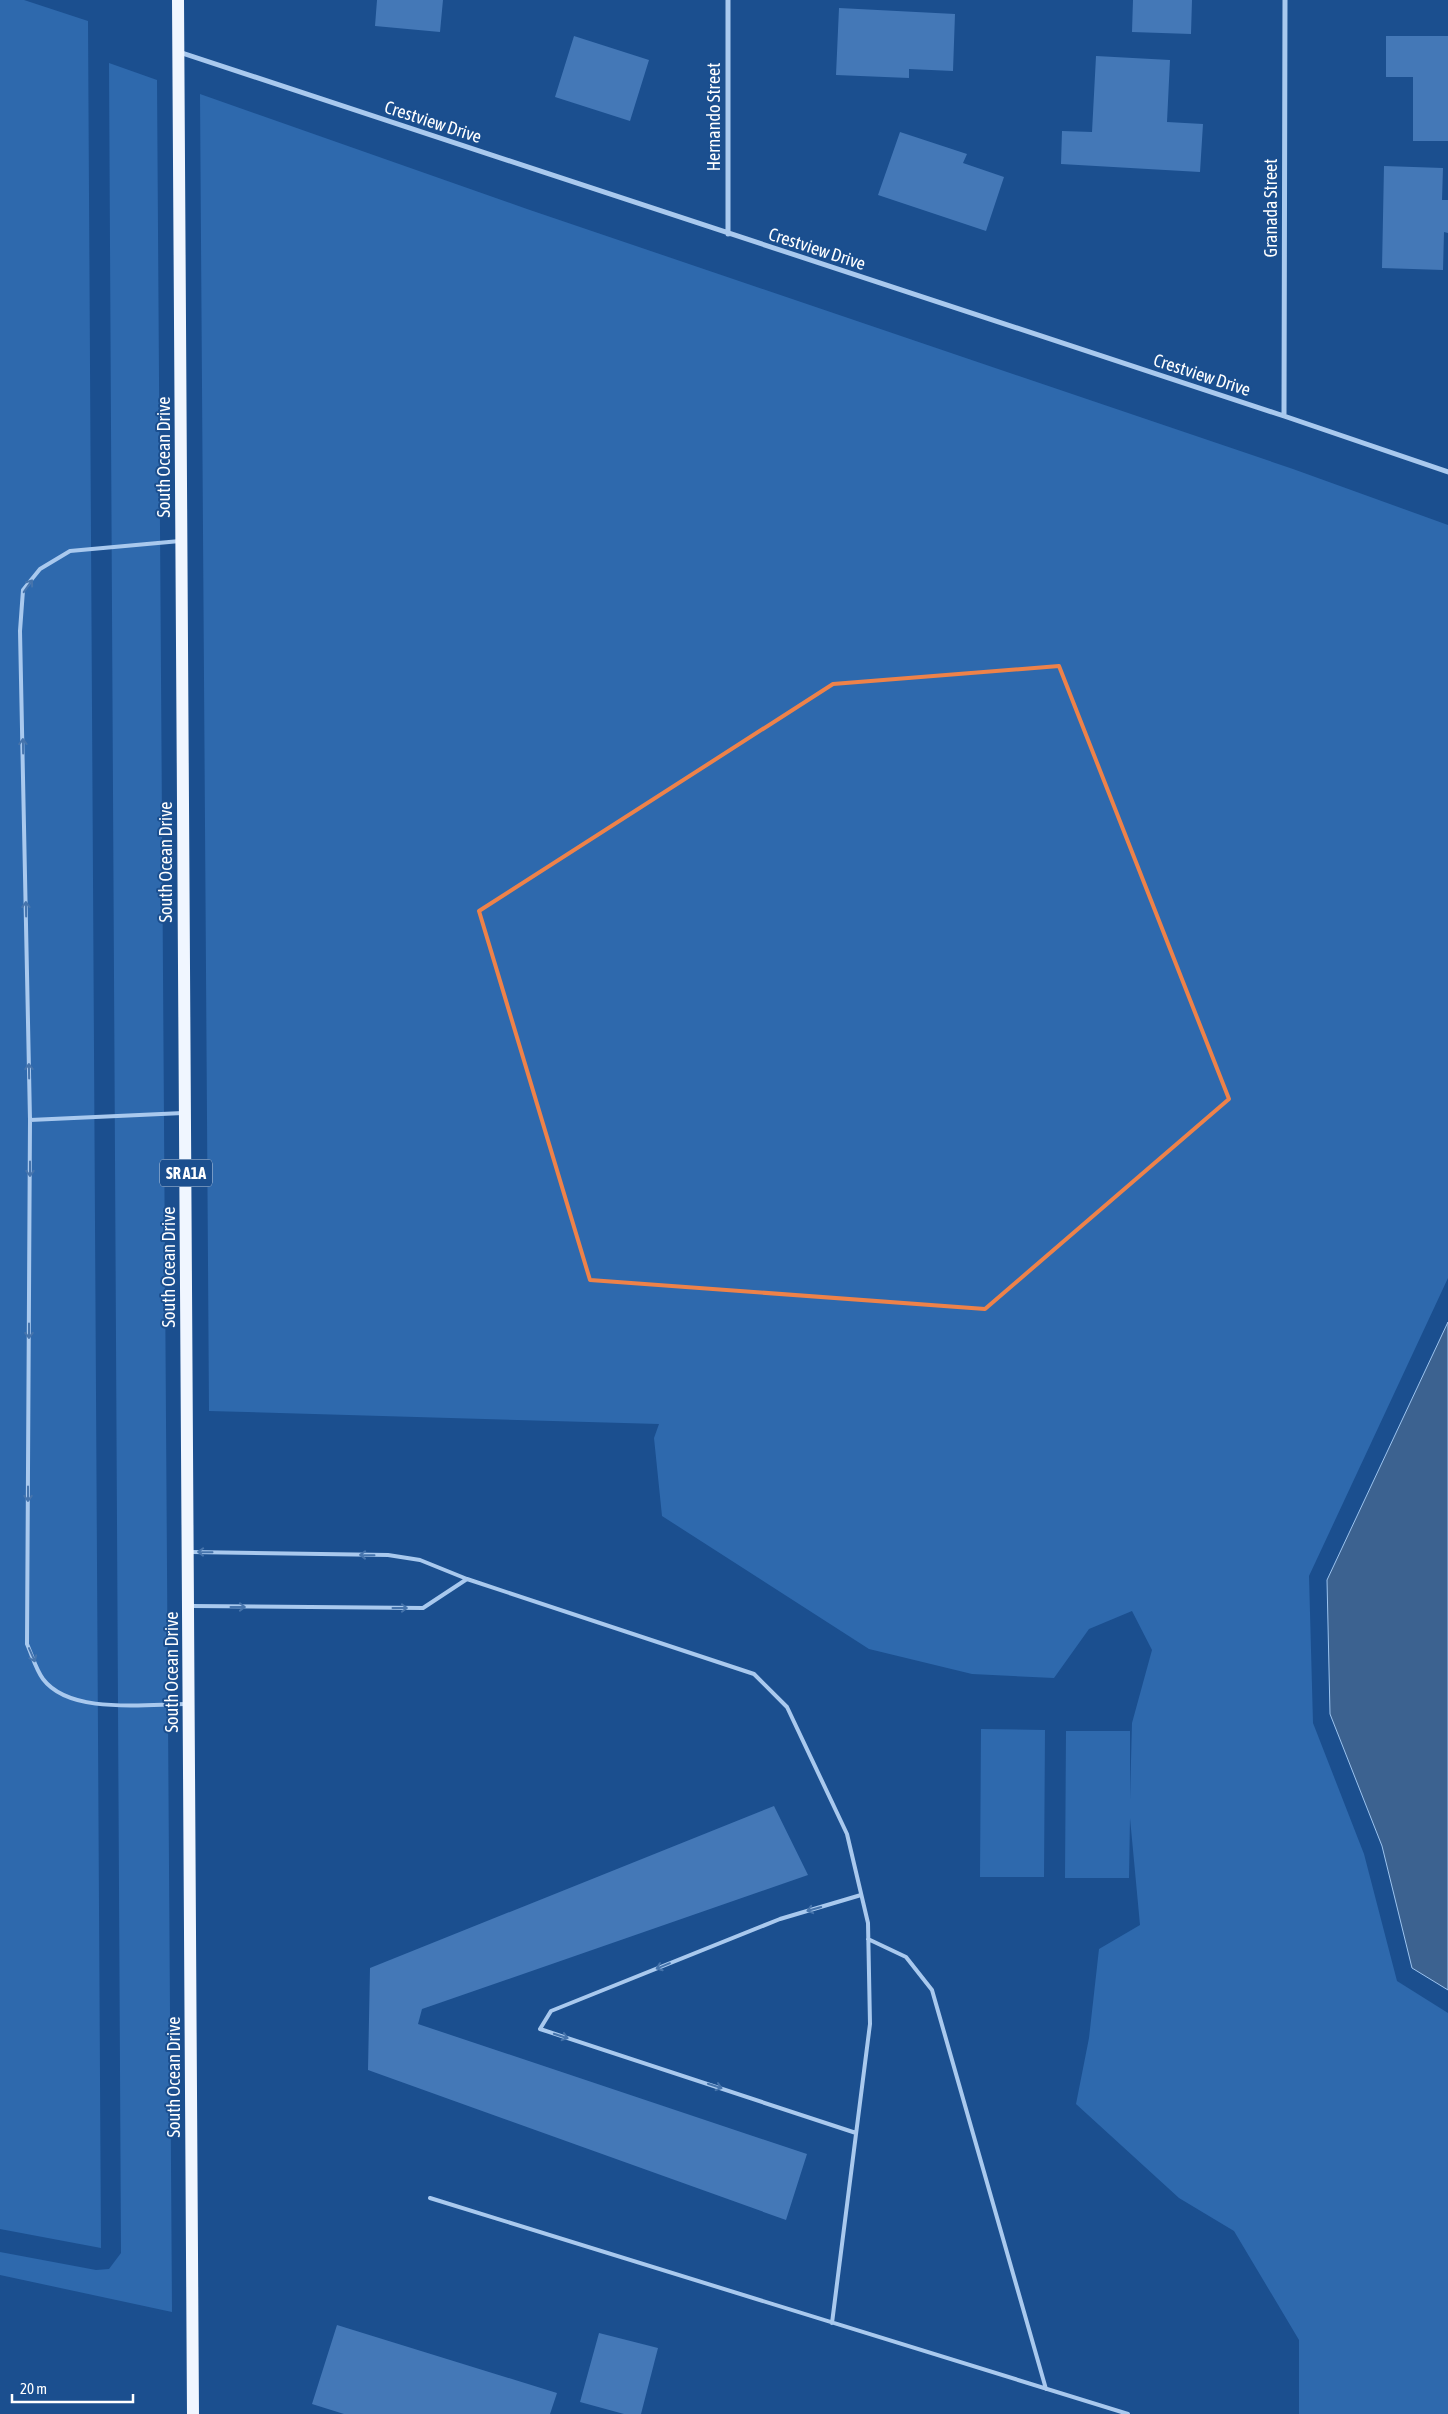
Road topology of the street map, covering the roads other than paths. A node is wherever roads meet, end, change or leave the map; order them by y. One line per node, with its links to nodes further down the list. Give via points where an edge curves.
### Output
1 (178, 0): 4 (main road, South Ocean Drive / SR A1A)
2 (728, 0): 5 (street, Hernando Street)
3 (1284, 0): 6 (street, Granada Street)
4 (178, 52): 5 (street, Crestview Drive); 8 (main road, South Ocean Drive / SR A1A)
5 (728, 234): 6 (street, Crestview Drive)
6 (1284, 416): 7 (street, Crestview Drive)
7 (1448, 472)
8 (182, 540): 9 (main road, South Ocean Drive / SR A1A); 10 (lane, one-way to 8, via 20,631 23,590 40,569 70,551)
9 (185, 1113): 10 (lane); 11 (main road, South Ocean Drive / SR A1A)
10 (30, 1120): 14 (lane, one-way to 14, via 27,1644 44,1680 69,1699 92,1704)
11 (188, 1552): 12 (lane, one-way to 11, via 420,1560 388,1555); 13 (main road, South Ocean Drive / SR A1A)
12 (467, 1579): 13 (lane, one-way to 12, via 423,1608); 15 (lane, via 754,1674 787,1707 847,1834)
13 (189, 1606): 14 (main road, South Ocean Drive / SR A1A)
14 (189, 1704): 21 (main road, South Ocean Drive / SR A1A)
15 (861, 1895): 16 (lane, via 868,1923); 17 (lane, one-way to 17, via 780,1919 552,2011 540,2029)
16 (868, 1939): 17 (lane, via 870,2024); 20 (lane, via 906,1957 932,1990)
17 (856, 2133): 19 (lane)
18 (430, 2198): 19 (lane)
19 (832, 2323): 20 (lane)
20 (1046, 2389): 22 (lane)
21 (193, 2414)
22 (1128, 2414)

